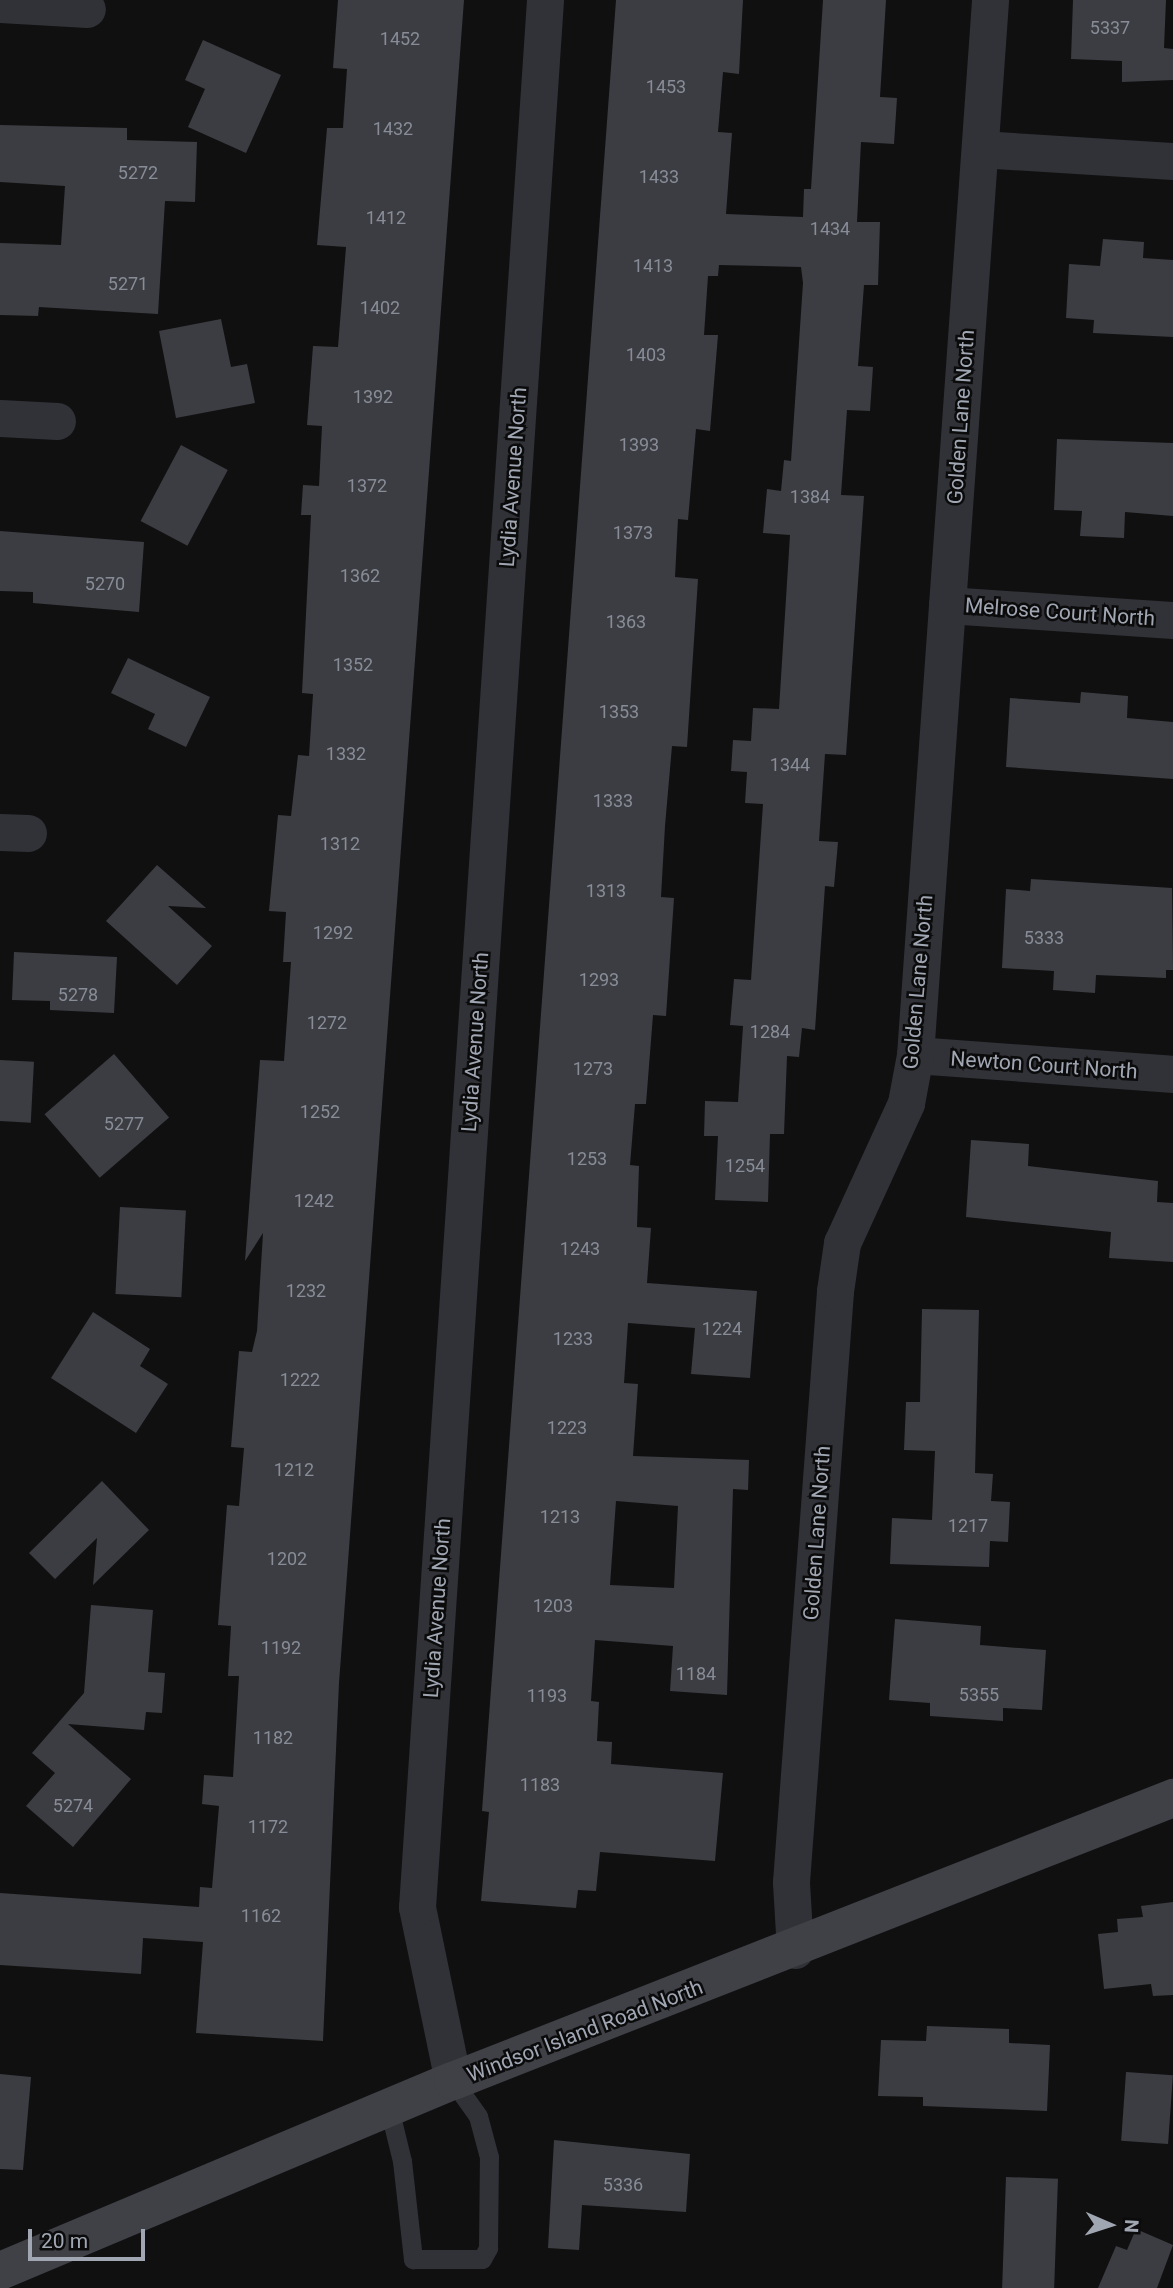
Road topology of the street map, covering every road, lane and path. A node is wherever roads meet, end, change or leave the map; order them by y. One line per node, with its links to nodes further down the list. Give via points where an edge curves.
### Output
1 (545, 0): 15 (street, Lydia Avenue North, via 417,1907)
2 (990, 0): 5 (street, Golden Lane North)
3 (0, 4): 4 (street)
4 (87, 9)
5 (980, 149): 6 (street); 9 (street, Golden Lane North)
6 (1173, 161)
7 (0, 418): 8 (street)
8 (57, 421)
9 (947, 605): 10 (street, Melrose Court North); 11 (street, Golden Lane North)
10 (1173, 620)
11 (915, 1055): 12 (street, Newton Court North); 14 (street, Golden Lane North, via 906,1102 854,1212 837,1279 792,1882)
12 (1173, 1074)
13 (1173, 1798): 14 (street, Windsor Island Road North)
14 (795, 1950): 15 (street, Windsor Island Road North)
15 (453, 2081): 16 (street, Windsor Island Road North); 16 (lane, via 478,2116 489,2157 488,2248 482,2259 413,2259 402,2161)
16 (388, 2108): 17 (street, Windsor Island Road North)
17 (0, 2270)

